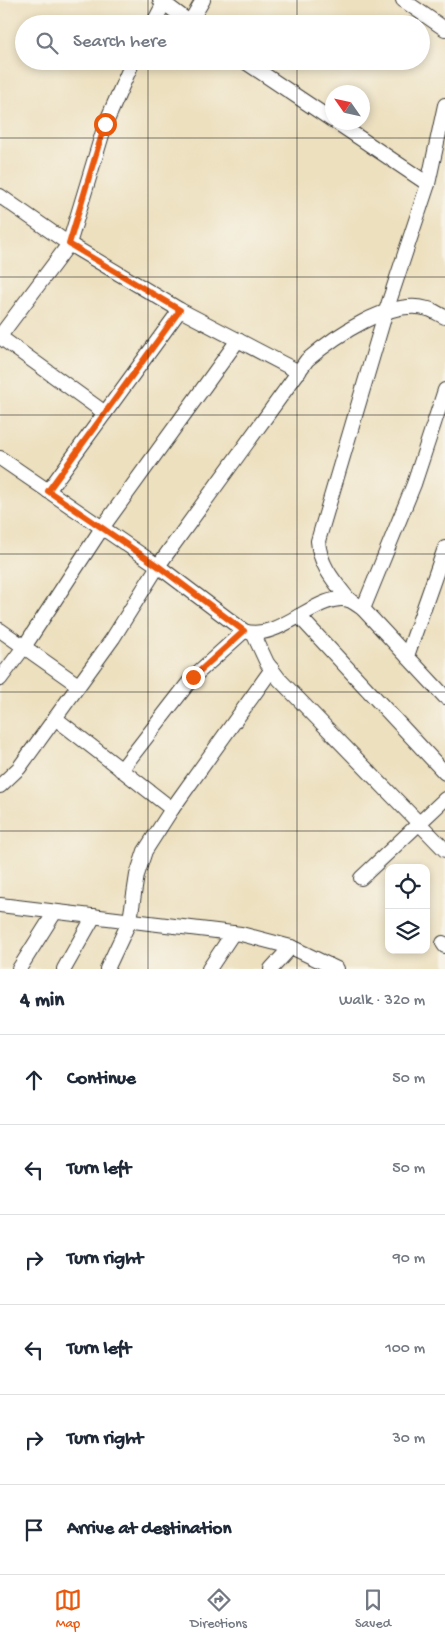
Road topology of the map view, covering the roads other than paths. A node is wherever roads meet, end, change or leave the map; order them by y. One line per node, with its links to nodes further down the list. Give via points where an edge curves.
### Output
1 (204, 0): 6 (street)
2 (403, 0): 7 (street)
3 (162, 1): 4 (street); 5 (street)
4 (157, 15)
5 (180, 15)
6 (196, 15)
7 (425, 15)
8 (430, 19): 9 (street)
9 (445, 29)
10 (129, 70): 17 (street, via 105,124)
11 (257, 70): 13 (street)
12 (445, 105): 15 (street)
13 (325, 115)
14 (348, 130): 15 (street)
15 (428, 184): 19 (street)
16 (0, 196): 17 (street)
17 (69, 244): 18 (street); 21 (street)
18 (180, 310): 22 (street); 25 (street)
19 (386, 312): 20 (street, via 409,307 427,308); 23 (street, via 358,324 324,345); 31 (street, via 318,541 319,556 326,571)
20 (445, 317)
21 (0, 337): 25 (street)
22 (238, 340): 23 (street); 28 (street)
23 (299, 372): 30 (street)
24 (445, 390): 32 (street, via 414,484)
25 (105, 413): 27 (street)
26 (0, 458): 27 (street)
27 (48, 491): 28 (street)
28 (102, 528): 30 (street); 36 (street)
29 (445, 548): 37 (street)
30 (158, 566): 35 (street); 40 (street)
31 (350, 600): 32 (street); 33 (street, via 333,601)
32 (363, 608): 37 (street)
33 (299, 616): 35 (street, via 267,632); 44 (street)
34 (0, 630): 36 (street)
35 (249, 633): 38 (street); 43 (street, via 193,677)
36 (24, 647): 39 (street); 40 (street)
37 (407, 656): 41 (street)
38 (272, 669): 47 (street); 48 (street)
39 (0, 679)
40 (78, 686): 42 (street)
41 (445, 697)
42 (55, 718): 43 (street); 45 (street, via 18,768)
43 (121, 770): 47 (street)
44 (445, 774)
45 (0, 786)
46 (445, 799): 48 (street)
47 (172, 809): 54 (street, via 145,851 137,875)
48 (419, 824): 49 (street); 50 (street)
49 (445, 850)
50 (361, 878)
51 (0, 905): 52 (street)
52 (56, 912): 53 (street); 57 (street)
53 (94, 916): 54 (street); 58 (street)
54 (130, 920): 55 (street); 59 (street)
55 (233, 933): 56 (street); 60 (street)
56 (291, 947): 61 (street); 62 (street)
57 (19, 969)
58 (64, 969)
59 (107, 969)
60 (209, 969)
61 (271, 969)
62 (337, 969)

